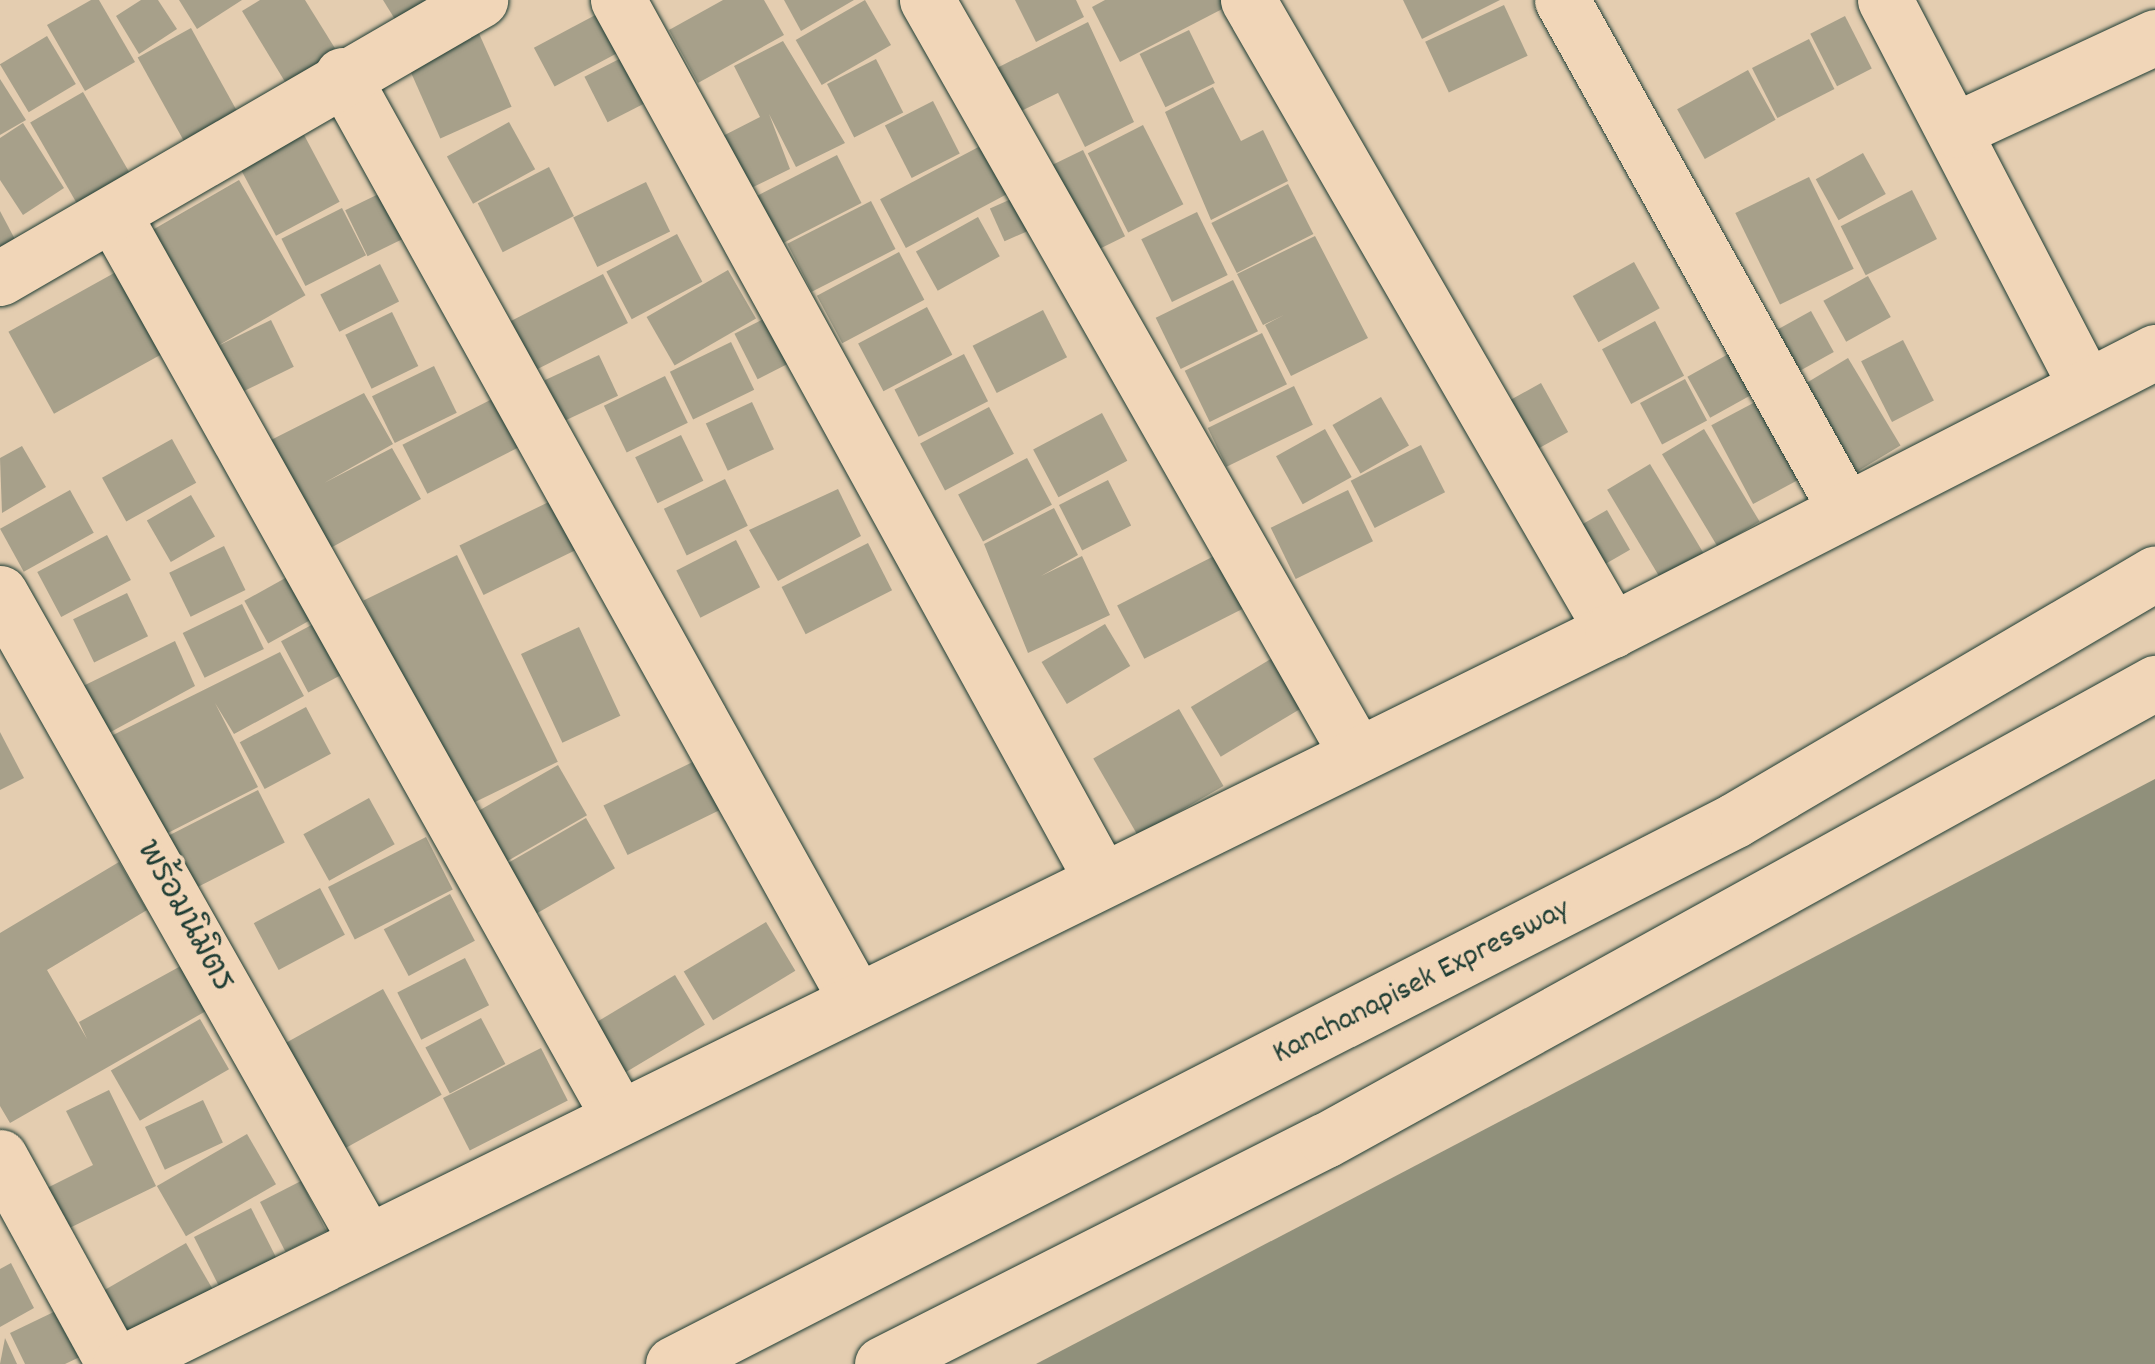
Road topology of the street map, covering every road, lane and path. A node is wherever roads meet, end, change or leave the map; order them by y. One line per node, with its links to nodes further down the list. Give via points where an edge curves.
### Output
1 (480, 0): 8 (main road)
2 (618, 0): 20 (main road)
3 (927, 0): 19 (main road)
4 (1248, 0): 17 (main road)
5 (1562, 0): 14 (main road)
6 (1885, 0): 9 (main road)
7 (2155, 37): 9 (main road)
8 (342, 75): 10 (main road); 21 (main road)
9 (1955, 130): 13 (main road)
10 (113, 214): 11 (main road); 22 (main road)
11 (0, 278)
12 (2155, 352): 13 (main road)
13 (2086, 386): 14 (main road)
14 (1844, 506): 17 (main road)
15 (2155, 574): 26 (main road, Kanchanapisek Expressway, via 1735,820)
16 (0, 593): 24 (main road, พร้อมนิมิตร)
17 (1612, 630): 19 (main road)
18 (2155, 683): 27 (main road, via 1326,1140)
19 (1355, 751): 20 (main road)
20 (1102, 880): 21 (main road)
21 (854, 998): 22 (main road)
22 (618, 1115): 24 (main road)
23 (0, 1156): 25 (main road)
24 (366, 1240): 25 (main road)
25 (117, 1364)
26 (673, 1364)
27 (882, 1364)

